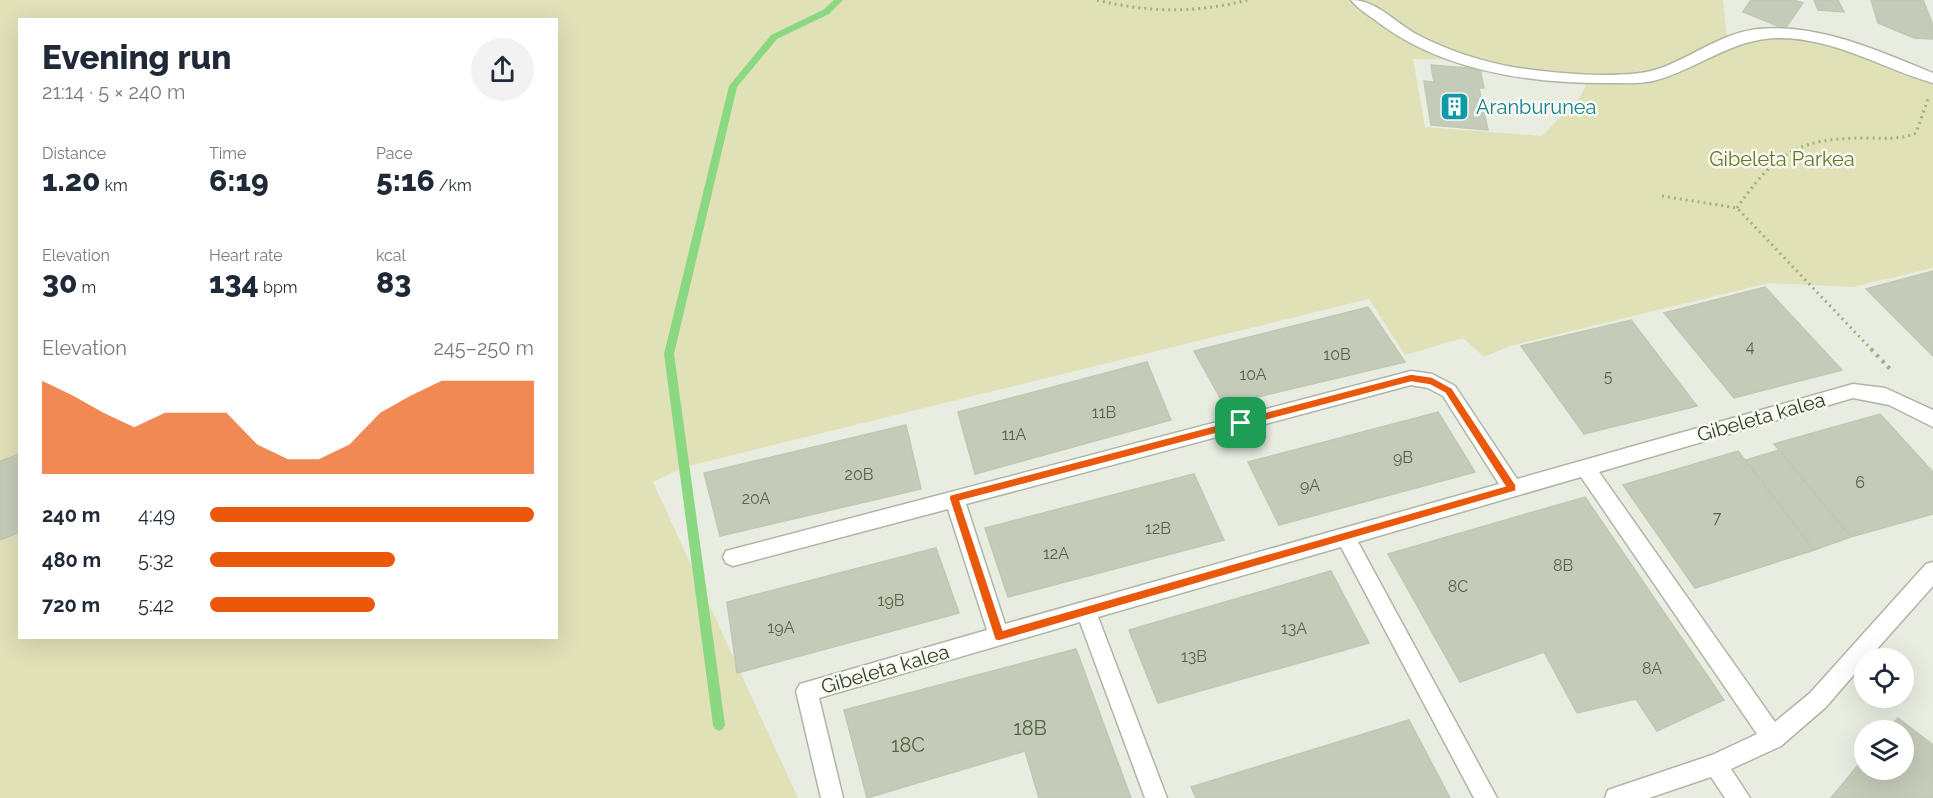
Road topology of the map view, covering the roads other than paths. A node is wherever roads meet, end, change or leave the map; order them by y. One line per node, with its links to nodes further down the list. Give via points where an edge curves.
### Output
1 (1358, 0): 2 (street, via 1412,38 1465,60 1521,75 1588,80 1653,76 1727,42 1758,34 1799,35 1868,53)
2 (1932, 84)
3 (1933, 419): 4 (street, Gibeleta kalea, via 1878,392 1853,391)
4 (1585, 467): 5 (street, Gibeleta kalea); 12 (street)
5 (1512, 488): 6 (street, via 1449,391 1432,381 1411,378); 7 (street, Gibeleta kalea)
6 (954, 498): 8 (street); 11 (street)
7 (1345, 536): 10 (street, Gibeleta kalea); 17 (street)
8 (733, 557)
9 (1933, 571): 12 (street, via 1818,700)
10 (1086, 611): 11 (street, Gibeleta kalea); 16 (street)
11 (999, 636): 15 (street, Gibeleta kalea, via 807,691)
12 (1773, 738): 13 (street)
13 (1715, 765): 14 (street); 18 (street)
14 (1735, 797)
15 (832, 798)
16 (1156, 798)
17 (1486, 798)
18 (1616, 798)

